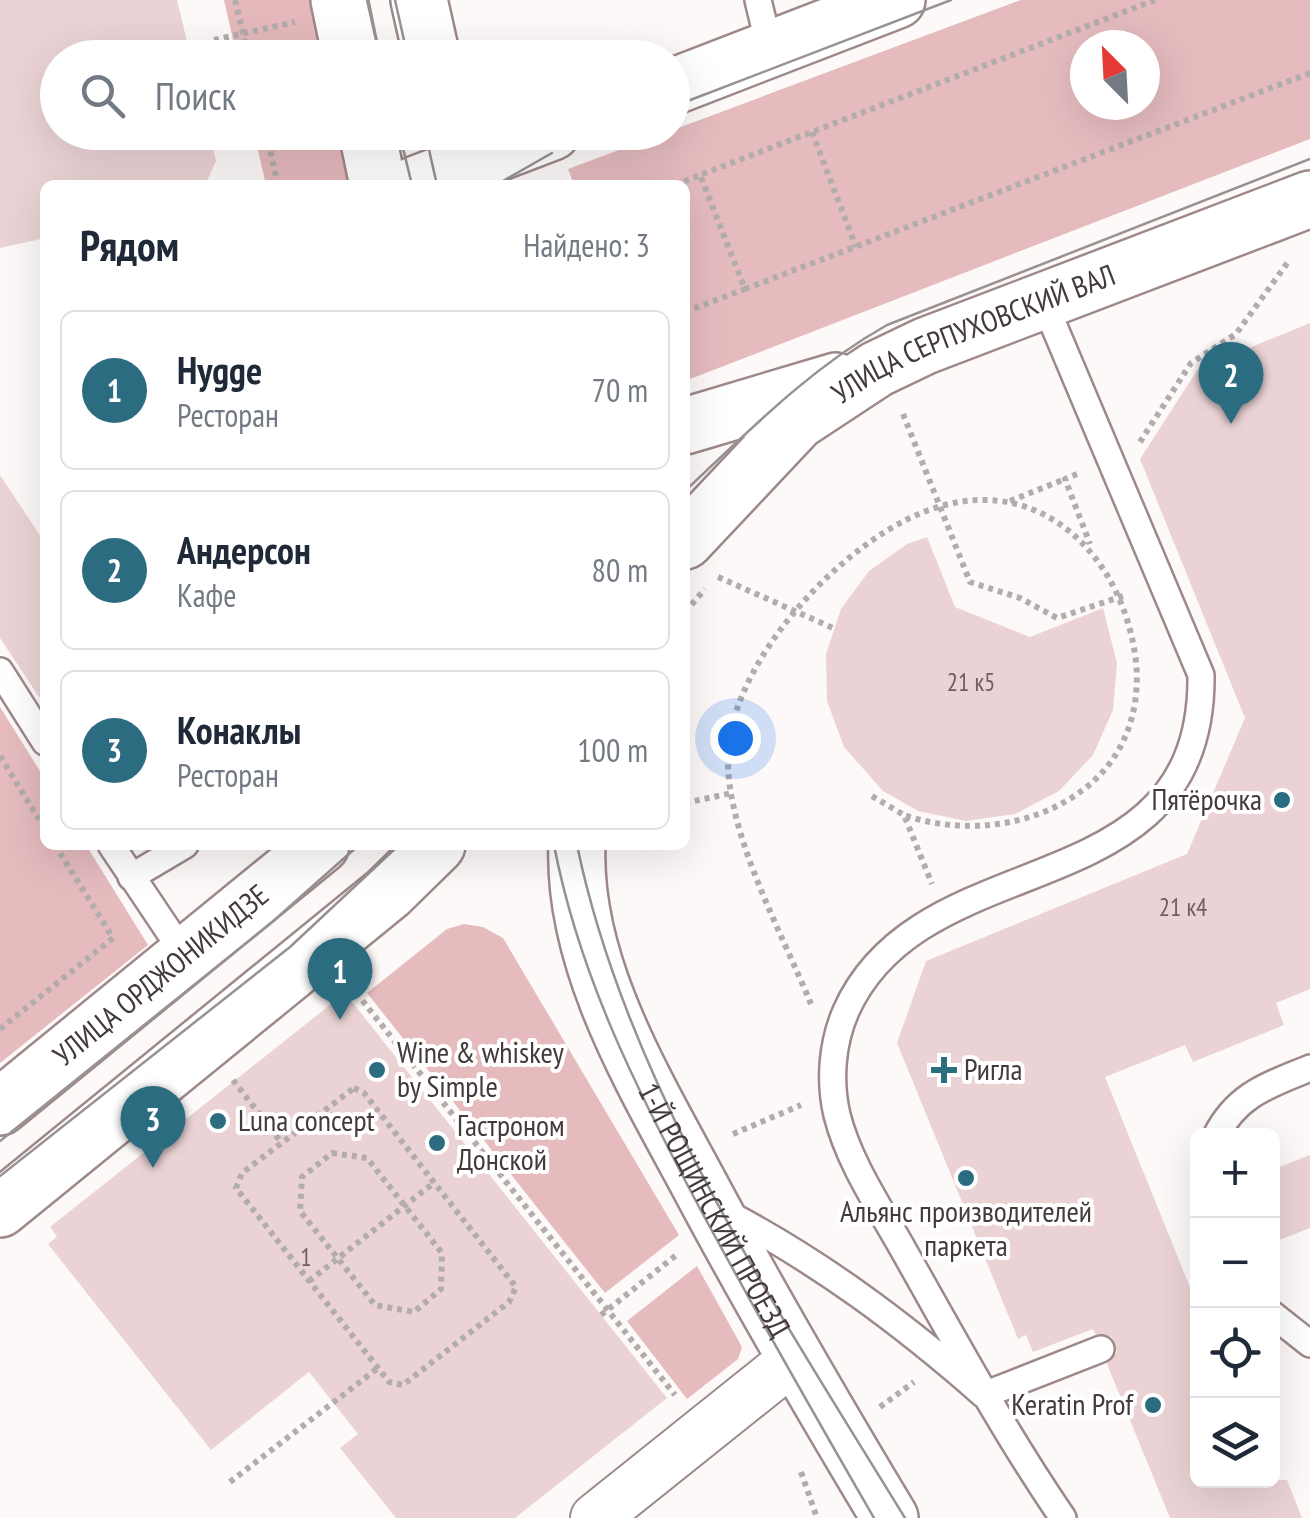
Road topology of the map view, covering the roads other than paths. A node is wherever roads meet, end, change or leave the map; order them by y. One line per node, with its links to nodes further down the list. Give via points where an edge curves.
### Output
1 (419, 0): 6 (main road)
2 (897, 0): 4 (main road)
3 (323, 9): 5 (main road)
4 (764, 25): 7 (main road)
5 (341, 40)
6 (428, 40)
7 (690, 75)
8 (371, 150): 11 (main road)
9 (536, 153): 10 (main road)
10 (445, 168)
11 (377, 180)
12 (1310, 199): 13 (main road, УЛИЦА СЕРПУХОВСКИЙ ВАЛ)
13 (1043, 300): 14 (main road, УЛИЦА СЕРПУХОВСКИЙ ВАЛ); 35 (lane, via 1201,675 1194,739 1168,791 1146,817 1098,849 936,918 884,954 842,1020 834,1060 837,1114 854,1162)
14 (888, 386): 15 (main road); 16 (main road, УЛИЦА СЕРПУХОВСКИЙ ВАЛ, via 798,421)
15 (690, 425)
16 (710, 560)
17 (0, 671): 18 (lane)
18 (40, 734)
19 (113, 850): 24 (lane)
20 (177, 850): 24 (lane)
21 (314, 850): 25 (main road, УЛИЦА ОРДЖОНИКИДЗЕ)
22 (433, 850): 30 (main road, via 388,894)
23 (567, 860): 29 (main road, 1-Й РОЩИНСКИЙ ПРОЕЗД, via 623,1034)
24 (131, 877): 25 (lane)
25 (186, 957): 27 (main road, УЛИЦА ОРДЖОНИКИДЗЕ)
26 (1310, 1068): 28 (lane, via 1246,1094)
27 (0, 1107)
28 (1220, 1128)
29 (710, 1204): 34 (main road, 1-Й РОЩИНСКИЙ ПРОЕЗД); 35 (lane, via 792,1248 894,1317)
30 (0, 1208)
31 (1280, 1320): 32 (lane)
32 (1310, 1344)
33 (1101, 1348): 35 (lane)
34 (795, 1358): 36 (street); 37 (main road, 1-Й РОЩИНСКИЙ ПРОЕЗД)
35 (984, 1394): 38 (lane)
36 (596, 1518)
37 (890, 1518)
38 (1063, 1518)

